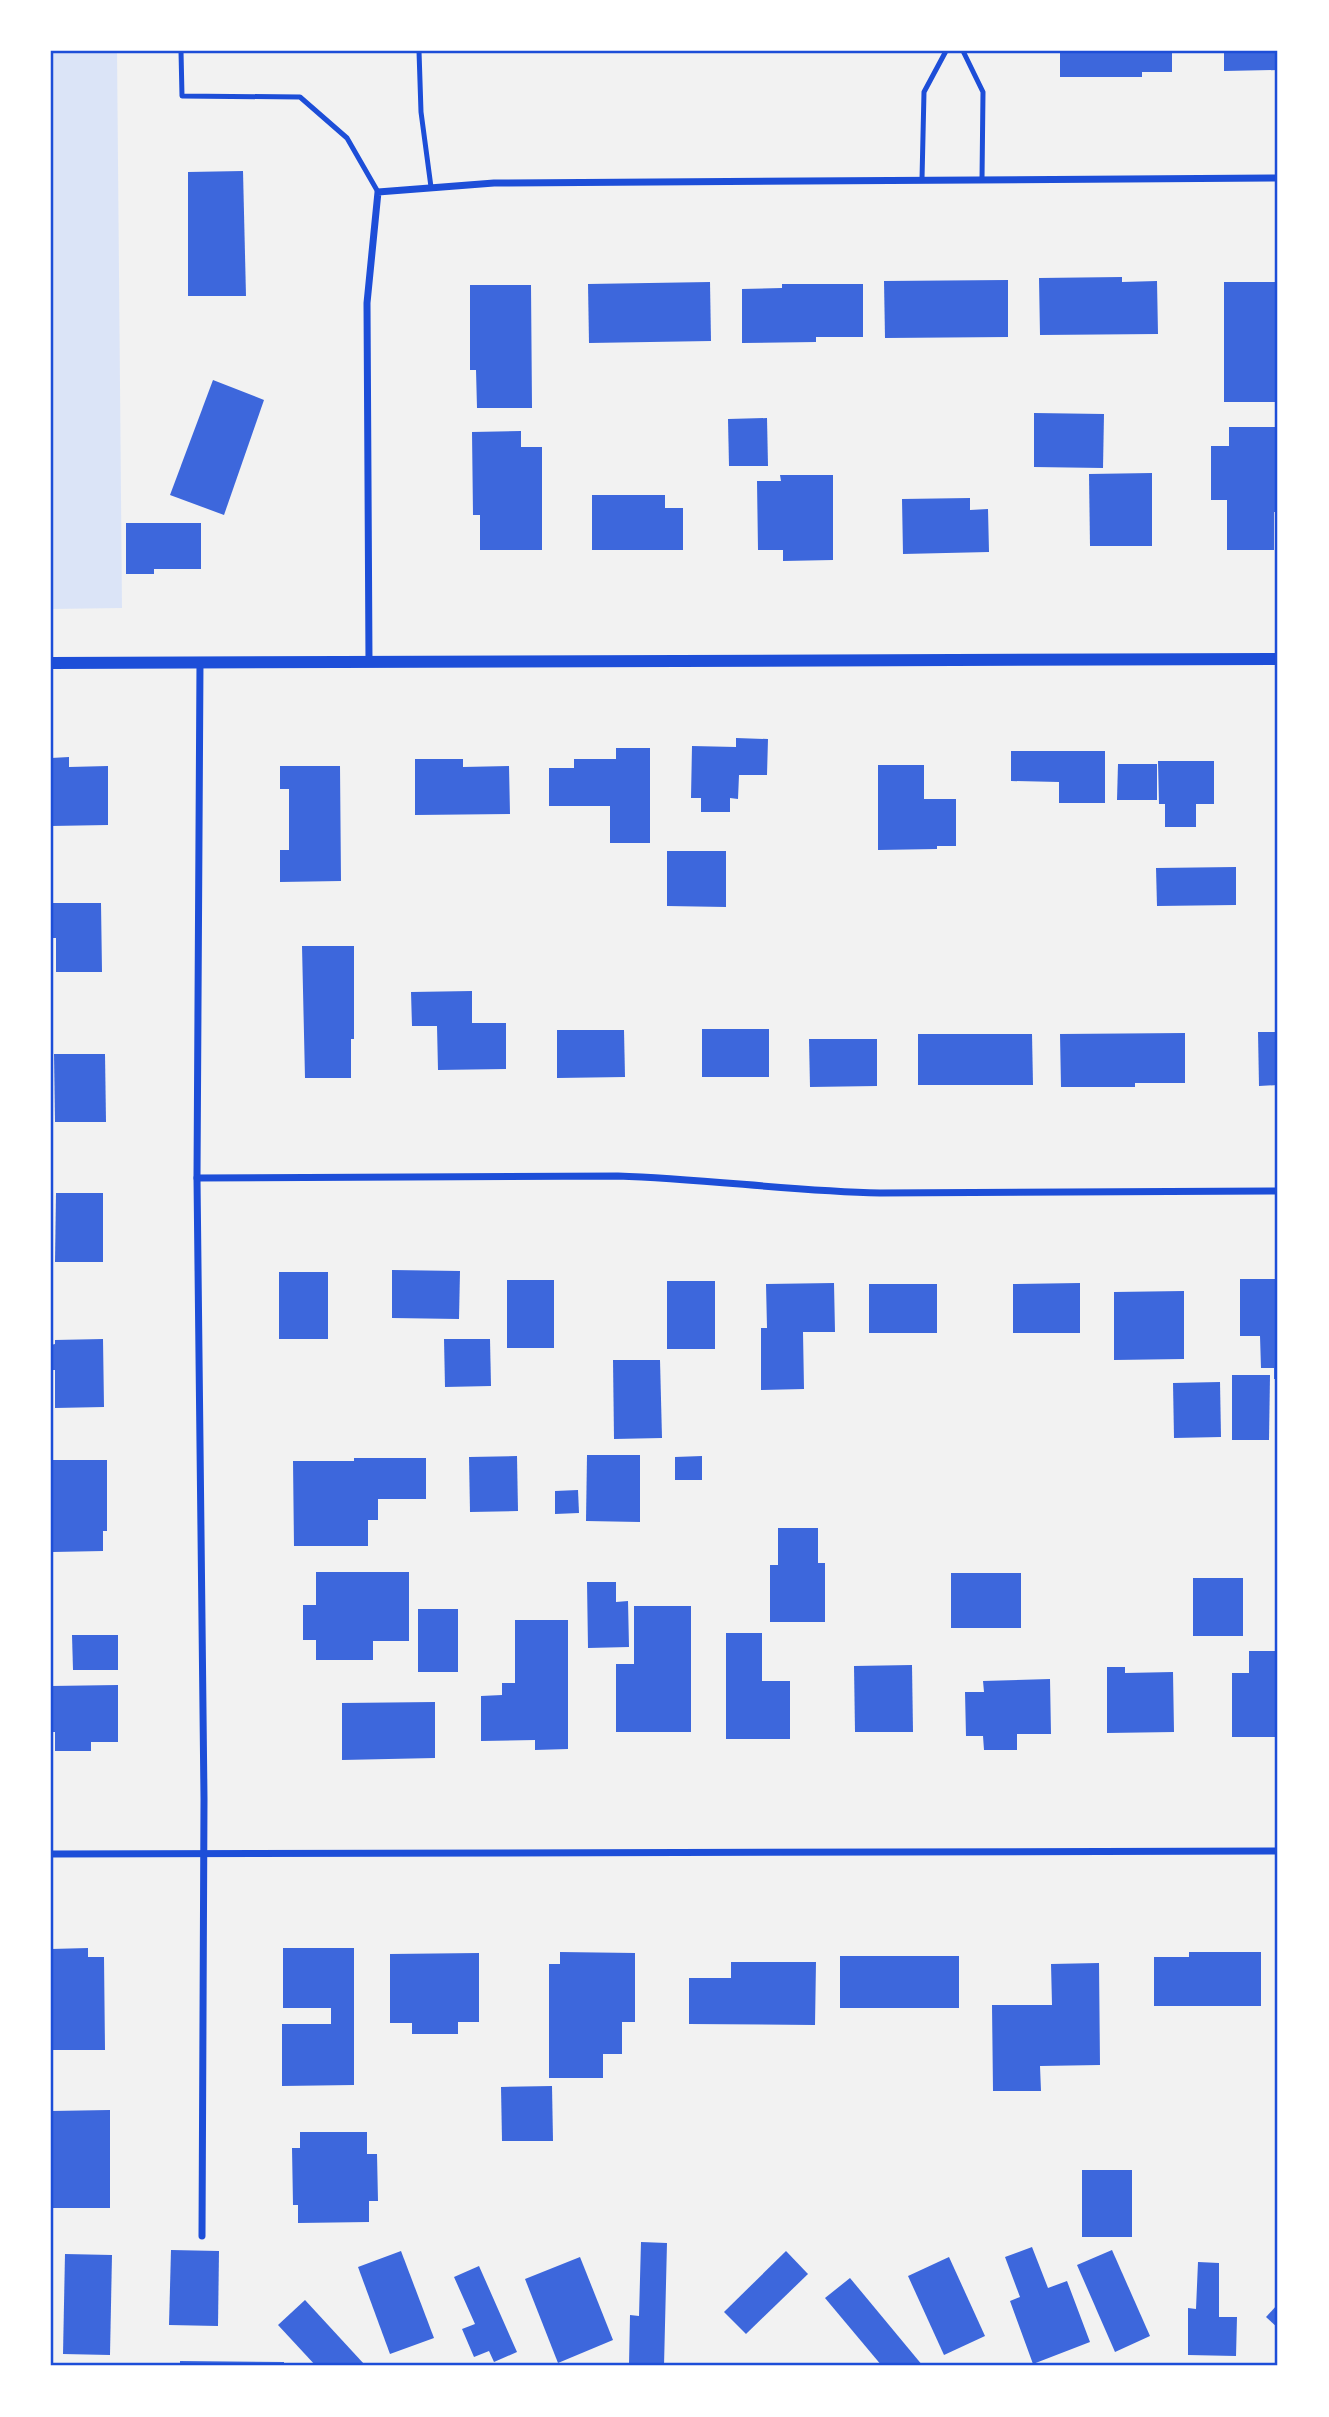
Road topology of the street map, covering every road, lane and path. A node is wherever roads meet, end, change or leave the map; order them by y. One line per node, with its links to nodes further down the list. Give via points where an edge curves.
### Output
1 (181, 51): 9 (lane, via 182,96 300,97 347,138)
2 (419, 51): 8 (lane)
3 (946, 51): 6 (lane, via 924,92)
4 (963, 51): 7 (lane, via 983,92)
5 (1278, 178): 7 (street)
6 (922, 179): 7 (street); 8 (street)
7 (982, 179)
8 (431, 187): 9 (street)
9 (379, 192): 11 (street, via 367,303)
10 (1278, 659): 11 (street)
11 (369, 661): 12 (street)
12 (200, 662): 13 (street); 14 (street)
13 (51, 663)
14 (197, 1178): 15 (street, via 618,1176 825,1192); 18 (street)
15 (1278, 1191)
16 (1278, 1851): 18 (street)
17 (51, 1854): 18 (street)
18 (204, 1854): 19 (street)
19 (202, 2236)

